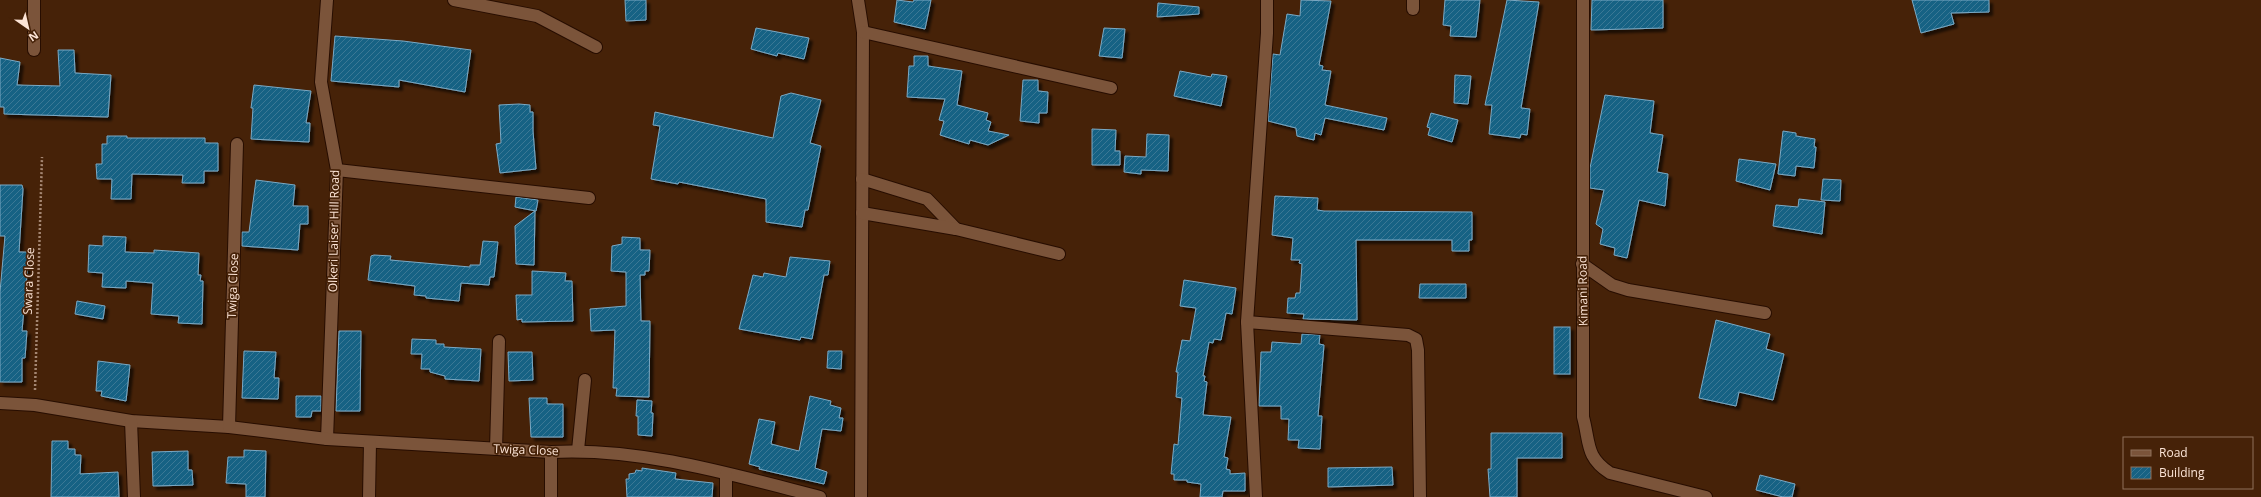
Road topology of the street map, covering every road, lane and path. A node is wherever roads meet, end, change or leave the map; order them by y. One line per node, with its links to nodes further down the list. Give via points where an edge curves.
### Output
1 (34, 0): 9 (street)
2 (327, 0): 13 (street, Olkeri Laiser Hill Road, via 321,82)
3 (454, 0): 8 (street, via 537,16)
4 (858, 0): 7 (street)
5 (1267, 0): 21 (street, via 1267,33)
6 (1583, 0): 19 (street, Kimani Road)
7 (863, 32): 10 (street); 14 (street)
8 (596, 46)
9 (34, 50)
10 (1111, 88)
11 (237, 144): 27 (street, Twiga Close)
12 (42, 157): 25 (path, Swara Close)
13 (337, 170): 15 (street); 28 (street, Olkeri Laiser Hill Road)
14 (862, 179): 16 (street); 17 (street, via 927,199)
15 (589, 198)
16 (862, 213): 17 (street); 39 (street)
17 (956, 229): 18 (street)
18 (1059, 254)
19 (1582, 264): 20 (street, via 1612,285 1628,290); 42 (street, Kimani Road, via 1583,417 1590,452 1598,466 1610,473)
20 (1765, 313)
21 (1247, 322): 40 (street); 41 (street, via 1408,334 1416,339)
22 (499, 341): 30 (street)
23 (585, 380): 31 (street)
24 (0, 404): 25 (street, Twiga Close)
25 (35, 405): 26 (street, Twiga Close)
26 (131, 421): 27 (street, Twiga Close); 34 (street)
27 (229, 427): 28 (street, Twiga Close)
28 (327, 439): 29 (street, Twiga Close)
29 (370, 442): 30 (street, Twiga Close); 35 (street)
30 (496, 449): 32 (street, Twiga Close)
31 (578, 450): 32 (street, Twiga Close); 33 (street, Twiga Close, via 653,459)
32 (551, 452): 36 (street)
33 (726, 474): 37 (street); 38 (street, Twiga Close)
34 (134, 497)
35 (370, 497)
36 (550, 497)
37 (726, 497)
38 (820, 497)
39 (861, 497)
40 (1256, 497)
41 (1420, 497)
42 (1706, 497)

